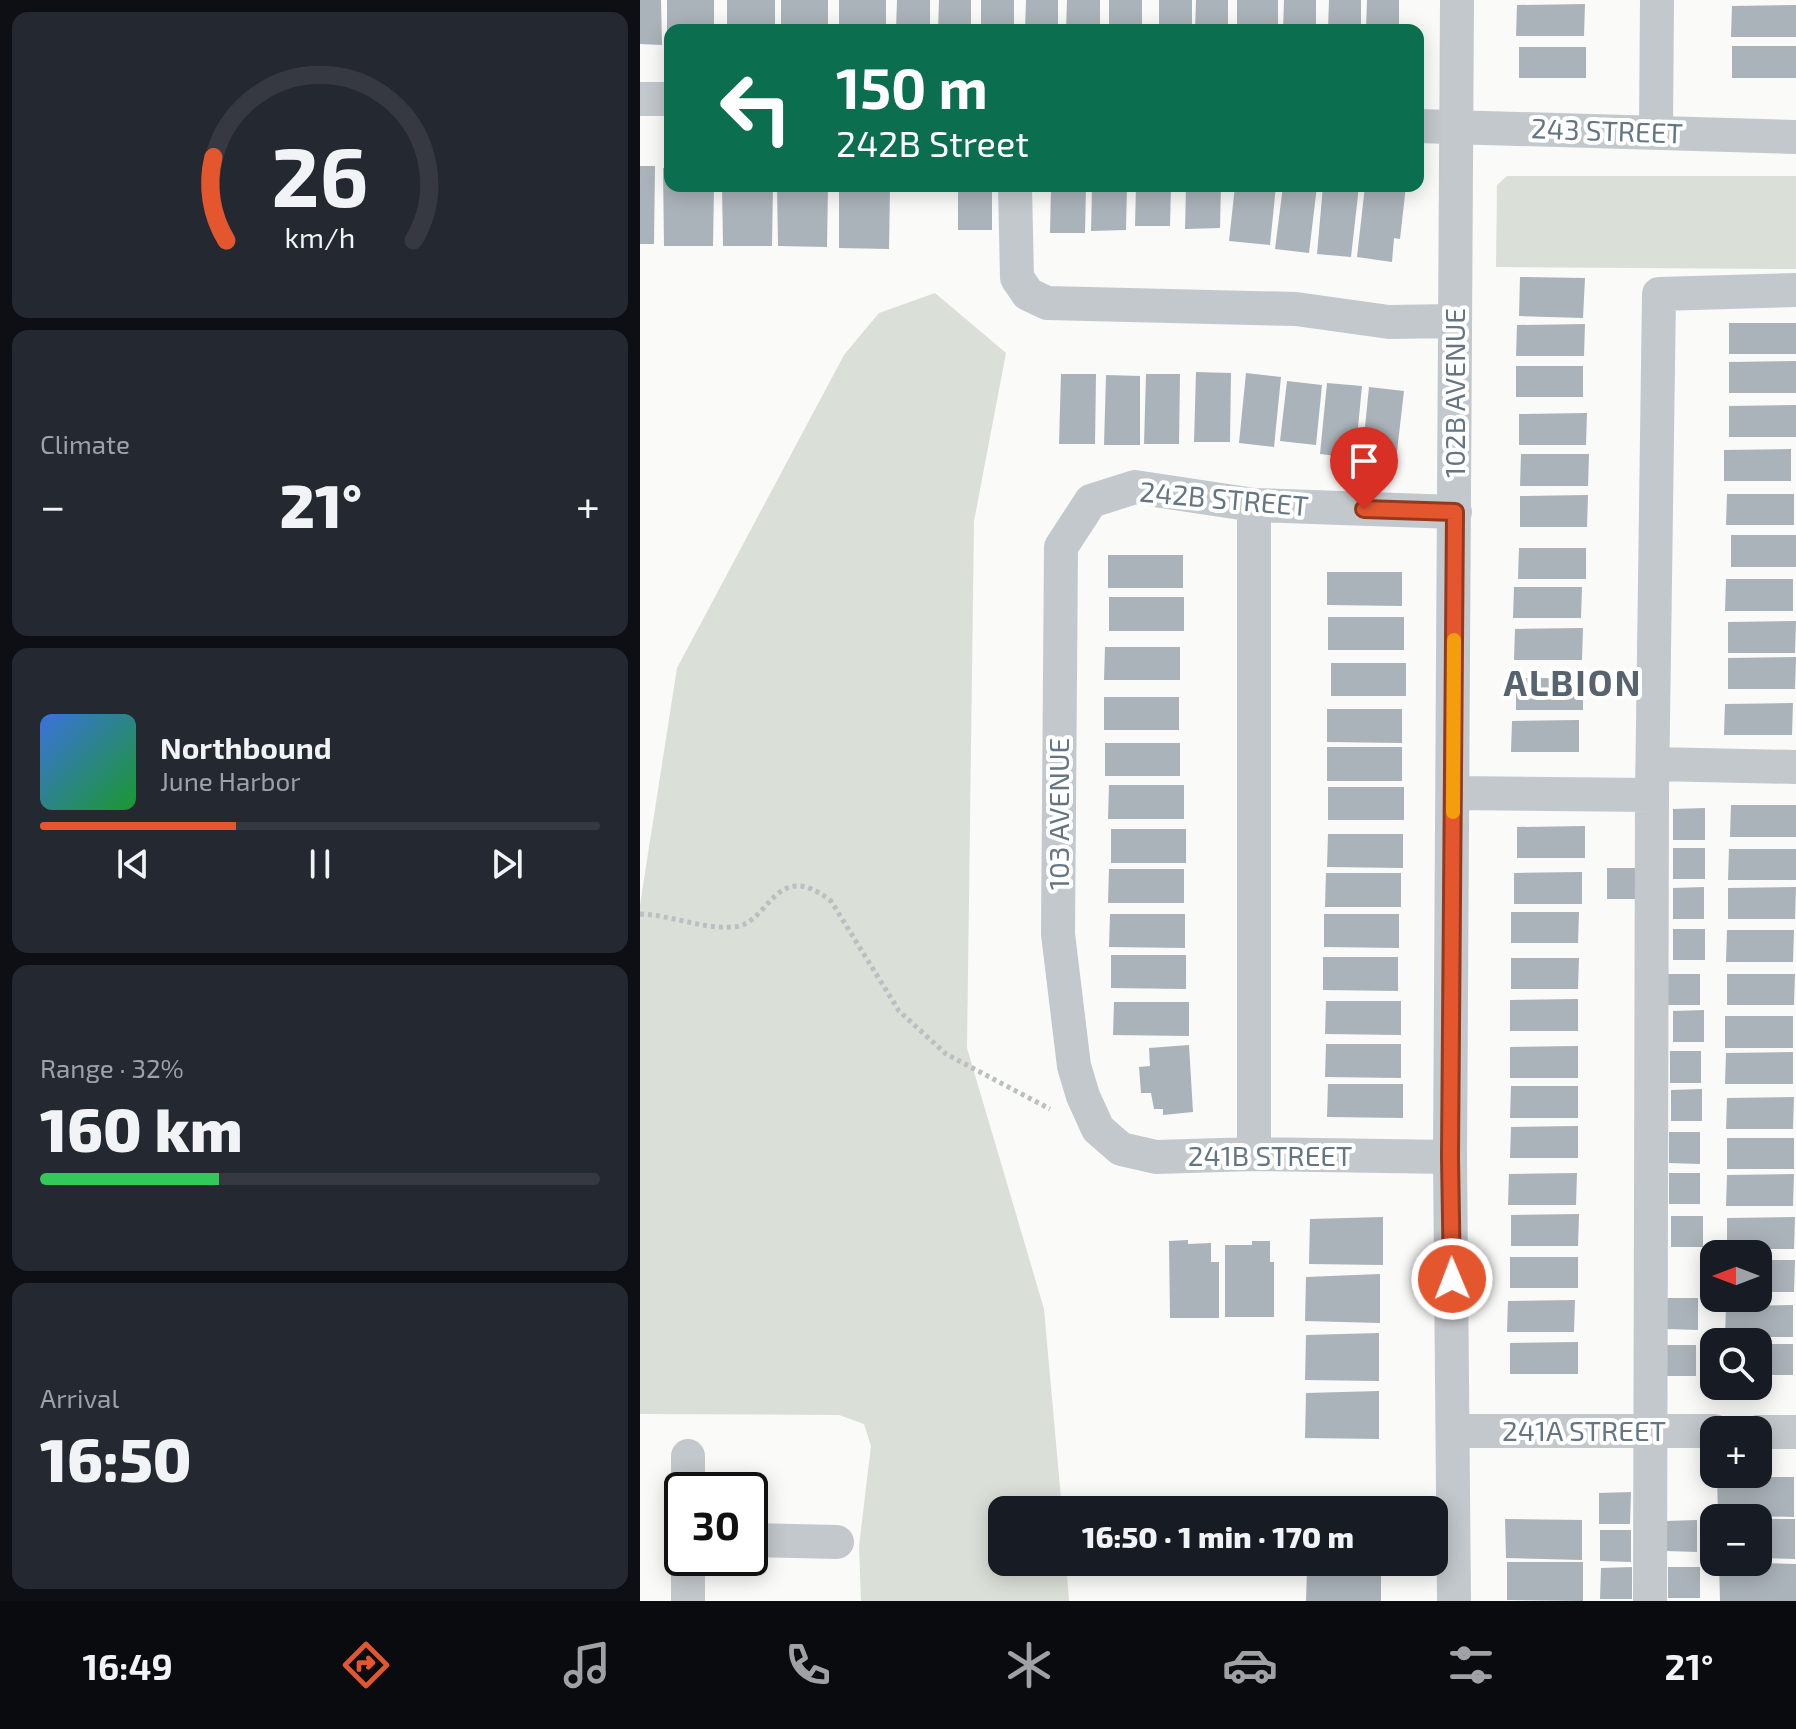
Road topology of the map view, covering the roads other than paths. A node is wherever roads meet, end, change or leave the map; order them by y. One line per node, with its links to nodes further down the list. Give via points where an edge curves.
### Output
1 (1457, 0): 6 (street, 102B AVENUE)
2 (1657, 0): 7 (street)
3 (640, 99): 4 (street)
4 (664, 99)
5 (1424, 126): 6 (street, 243 STREET)
6 (1456, 127): 7 (street, 243 STREET); 11 (street, 102B AVENUE)
7 (1656, 132): 8 (street, 243 STREET)
8 (1796, 137)
9 (1015, 192): 11 (street, via 1017,278 1028,294 1047,303 1296,309 1389,322)
10 (1796, 290): 16 (street, via 1659,294)
11 (1454, 321): 14 (street, 102B AVENUE)
12 (1091, 501): 13 (street, 242B STREET, via 1135,487); 18 (street, 103 AVENUE, via 1061,547 1058,934 1074,1066)
13 (1254, 505): 14 (street, 242B STREET); 19 (street)
14 (1455, 512): 17 (street, 102B AVENUE)
15 (1796, 767): 16 (street)
16 (1653, 780): 17 (street); 22 (street)
17 (1453, 793): 20 (street, 102B AVENUE)
18 (1098, 1129): 19 (street, 241B STREET, via 1121,1149 1156,1157)
19 (1254, 1154): 20 (street, 241B STREET)
20 (1450, 1157): 21 (street, 102B AVENUE)
21 (1454, 1431): 22 (street, 241A STREET); 32 (street, 102B AVENUE)
22 (1650, 1431): 23 (street, 241A STREET); 33 (street)
23 (1700, 1431)
24 (1772, 1432): 25 (street)
25 (1796, 1432)
26 (688, 1456): 27 (street)
27 (688, 1472)
28 (768, 1540): 29 (street)
29 (837, 1542)
30 (688, 1576): 31 (street)
31 (688, 1601)
32 (1454, 1601)
33 (1650, 1601)

